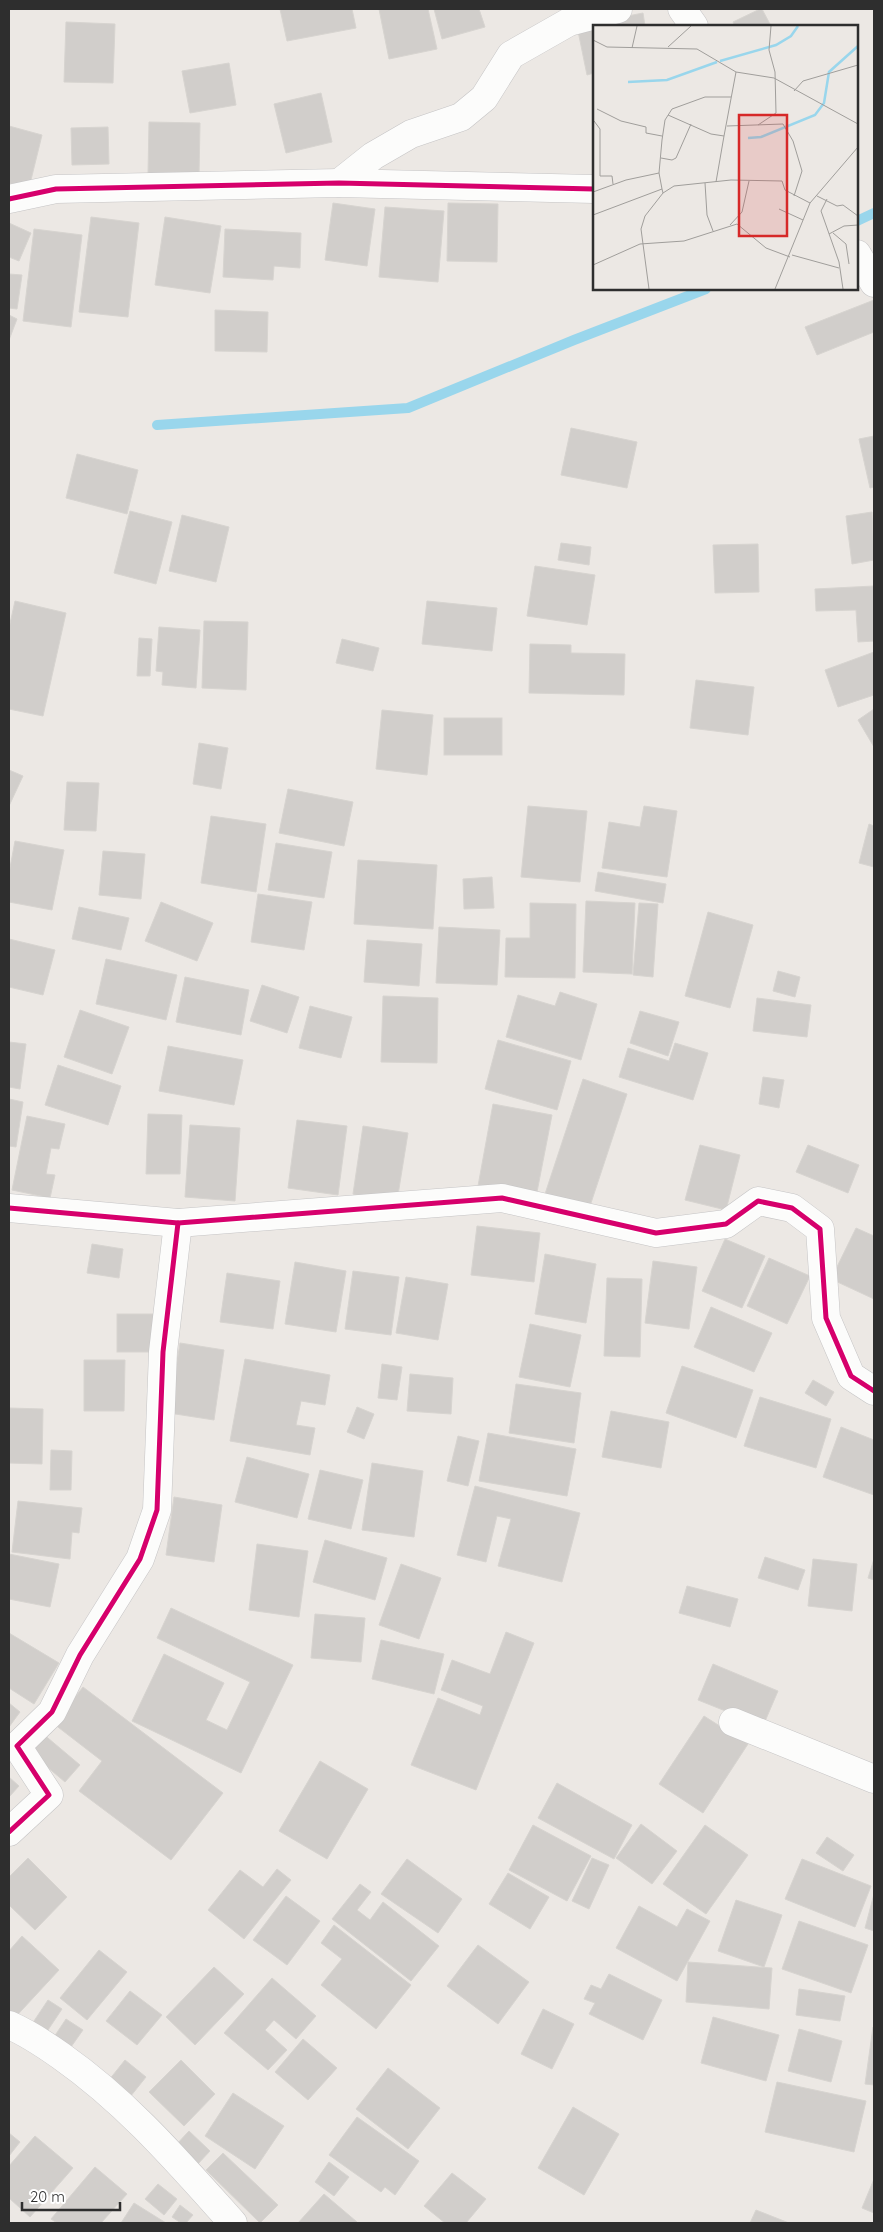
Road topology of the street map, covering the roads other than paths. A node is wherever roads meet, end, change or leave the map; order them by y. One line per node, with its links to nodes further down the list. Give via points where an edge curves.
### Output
1 (618, 9): 4 (street, via 570,22 511,55 484,98 461,117 411,134 373,156)
2 (682, 9): 3 (street)
3 (693, 25)
4 (339, 183): 5 (street); 6 (street, via 56,189)
5 (593, 189)
6 (9, 199)
7 (858, 256): 8 (street)
8 (874, 283)
9 (9, 1208): 10 (street)
10 (178, 1223): 11 (street, via 502,1198 656,1233 726,1224 758,1201 792,1208 820,1229 826,1318 850,1376); 14 (street, via 163,1352 157,1510 140,1559 80,1655 52,1712 17,1746 49,1795)
11 (874, 1392)
12 (733, 1722): 13 (street)
13 (874, 1779)
14 (9, 1832)
15 (9, 2025): 16 (street, via 27,2032 80,2069 143,2124)
16 (233, 2223)

